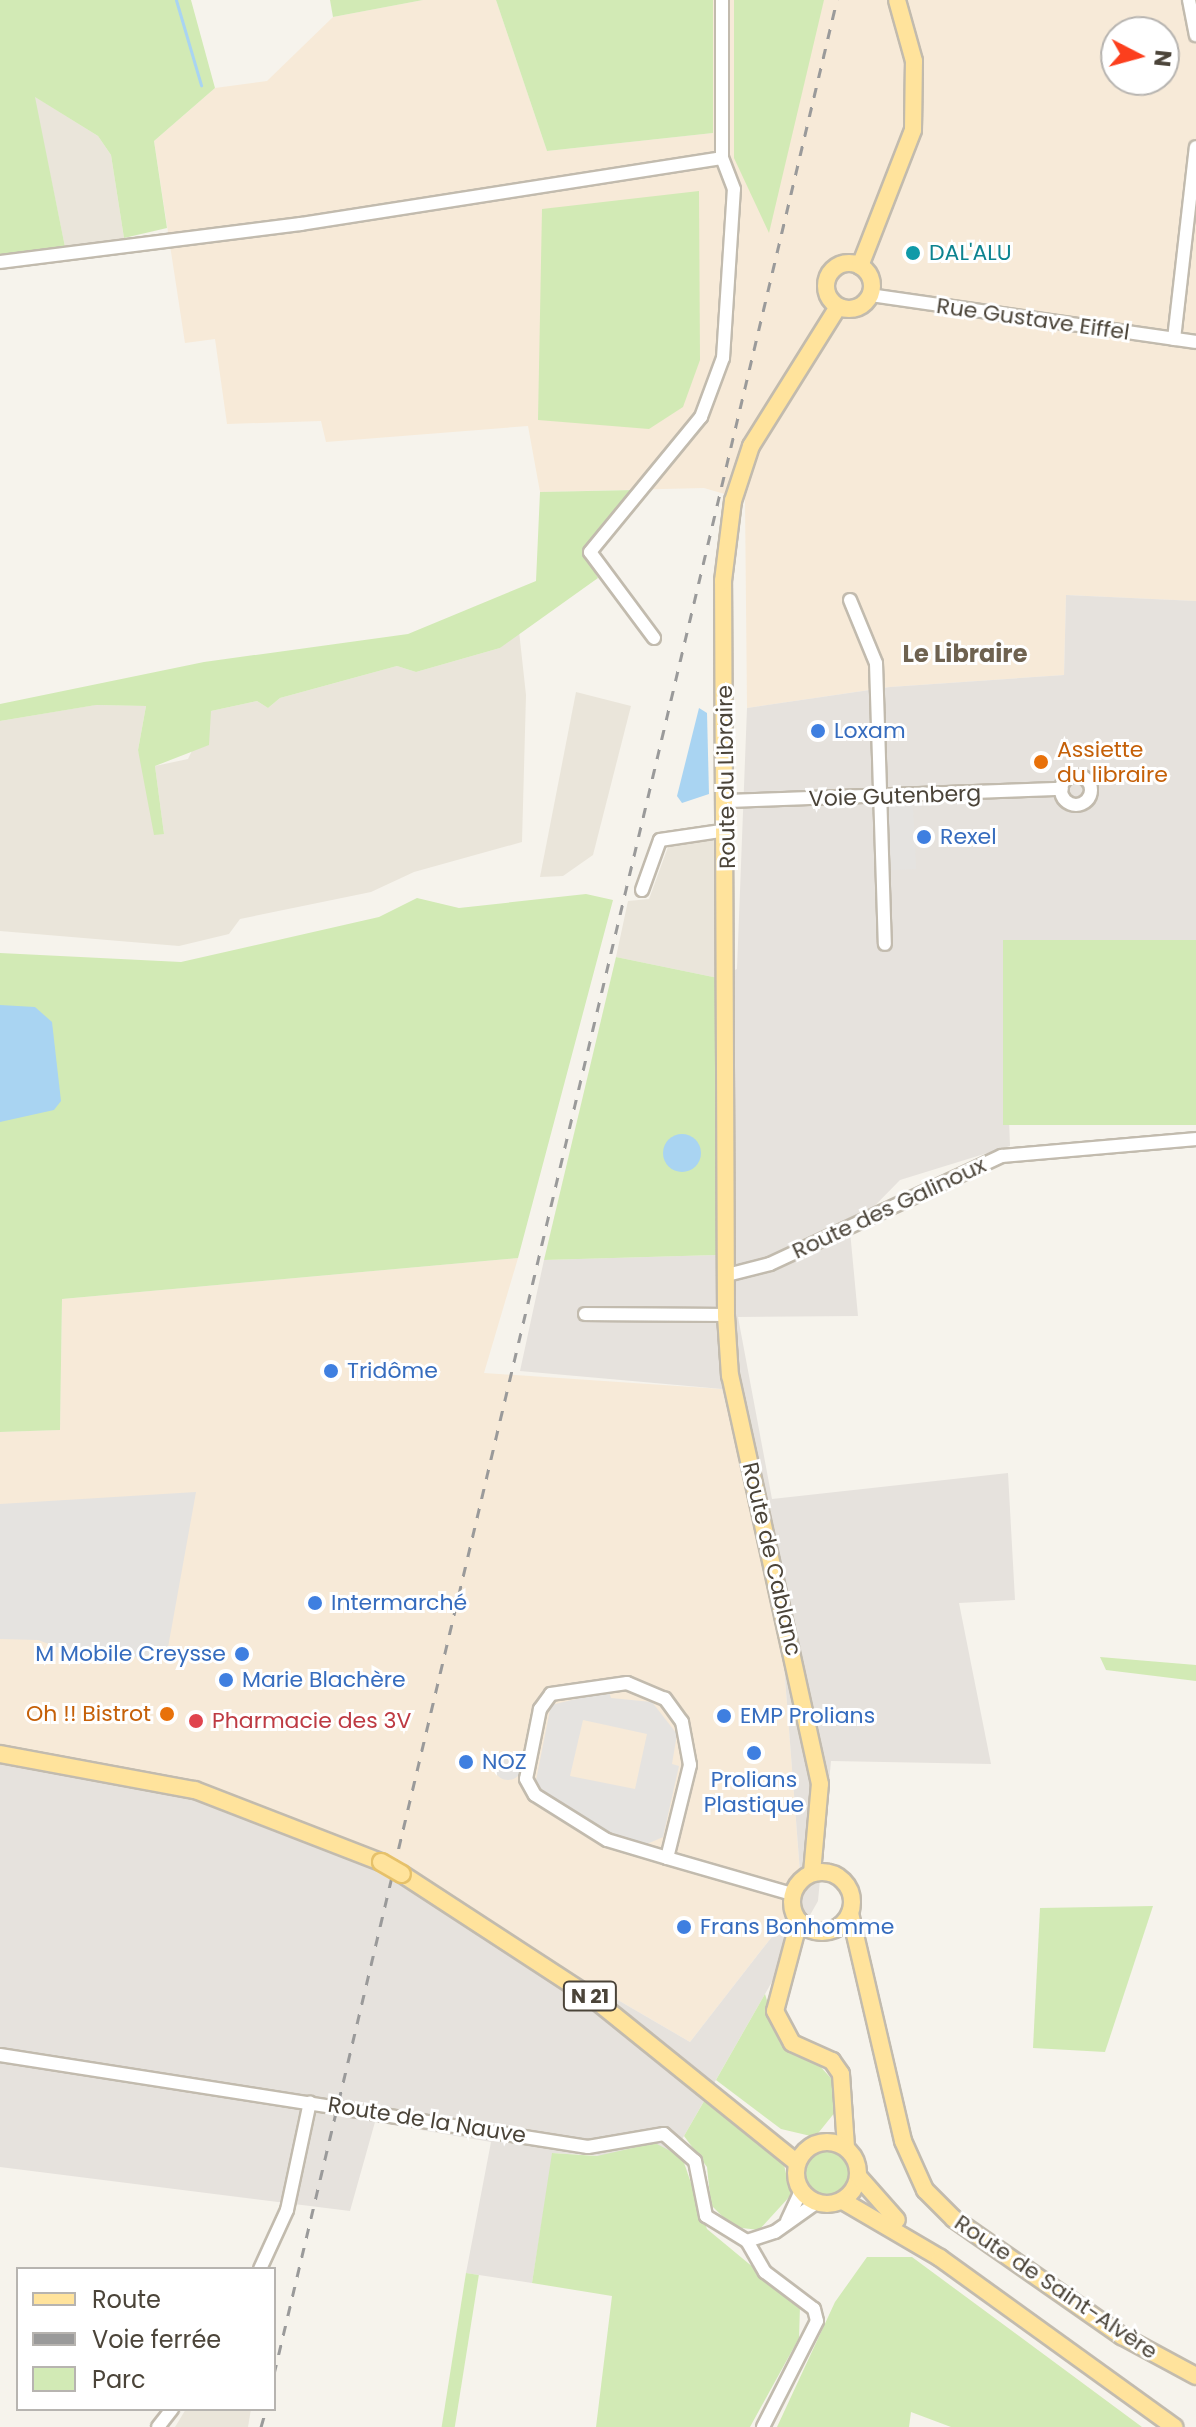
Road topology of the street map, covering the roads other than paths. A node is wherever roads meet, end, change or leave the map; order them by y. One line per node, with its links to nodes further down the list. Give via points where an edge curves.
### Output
1 (722, 0): 6 (street)
2 (897, 0): 8 (main road, via 914,61 913,130)
3 (1189, 0): 4 (street)
4 (1196, 35)
5 (1196, 147): 11 (street)
6 (722, 158): 7 (street, via 301,224); 14 (street, via 734,189 723,358 701,417 590,552)
7 (0, 262)
8 (860, 266): 9 (main road, via 869,276); 10 (main road, via 845,263 828,277 826,291)
9 (870, 295): 10 (main road, via 853,309); 11 (street, Rue Gustave Eiffel)
10 (838, 307): 17 (main road, Route du Libraire, via 763,422 733,501 723,581)
11 (1174, 339): 12 (street, Rue Gustave Eiffel)
12 (1196, 342)
13 (850, 600): 16 (street, via 876,663)
14 (654, 638)
15 (1062, 789): 16 (street, Voie Gutenberg)
16 (881, 798): 17 (street, Voie Gutenberg); 20 (street)
17 (728, 801): 18 (main road, Route du Libraire)
18 (728, 830): 19 (street, via 660,840); 22 (main road, Route du Libraire)
19 (642, 890)
20 (885, 944)
21 (1196, 1139): 22 (street, Route des Galinoux, via 1002,1156 770,1264)
22 (727, 1275): 24 (main road, Route de Cablanc)
23 (585, 1314): 24 (street)
24 (726, 1315): 26 (main road, Route de Cablanc, via 730,1376 820,1784)
25 (0, 1754): 41 (main road, N 21, bridge, via 195,1790 381,1862 594,1999)
26 (820, 1842): 28 (main road); 29 (main road)
27 (667, 1858): 27 (street, via 607,1840 535,1795 526,1779 540,1709 551,1694 627,1683 665,1699 682,1722 690,1765); 30 (street)
28 (812, 1873): 29 (main road); 30 (main road)
29 (835, 1874): 31 (main road, via 851,1895)
30 (792, 1894): 32 (main road)
31 (850, 1913): 33 (main road); 35 (main road, Route de Saint-Alvère)
32 (799, 1921): 33 (main road); 34 (main road)
33 (826, 1931): 34 (main road); 35 (main road)
34 (793, 1954): 38 (main road, via 775,2011 792,2043 832,2061 841,2074)
35 (862, 1956): 50 (main road, Route de Saint-Alvère, via 903,2141 925,2190 954,2219 1122,2336)
36 (0, 2055): 37 (street, Route de la Nauve)
37 (310, 2102): 47 (street, Route de la Nauve, via 588,2147 664,2134 695,2161 706,2216); 49 (street, via 287,2210)
38 (846, 2111): 39 (main road); 40 (main road)
39 (825, 2142): 40 (main road); 41 (main road)
40 (846, 2148): 42 (main road)
41 (802, 2156): 43 (main road)
42 (859, 2177): 44 (main road); 48 (main road)
43 (801, 2191): 45 (main road); 46 (street)
44 (843, 2201): 45 (main road); 48 (main road)
45 (816, 2203): 46 (street)
46 (786, 2224): 47 (street)
47 (747, 2241): 53 (street, via 765,2272 814,2309 817,2321)
48 (940, 2258): 54 (main road)
49 (261, 2267)
50 (1196, 2376)
51 (170, 2411): 52 (street)
52 (158, 2427)
53 (763, 2427)
54 (1174, 2427)

